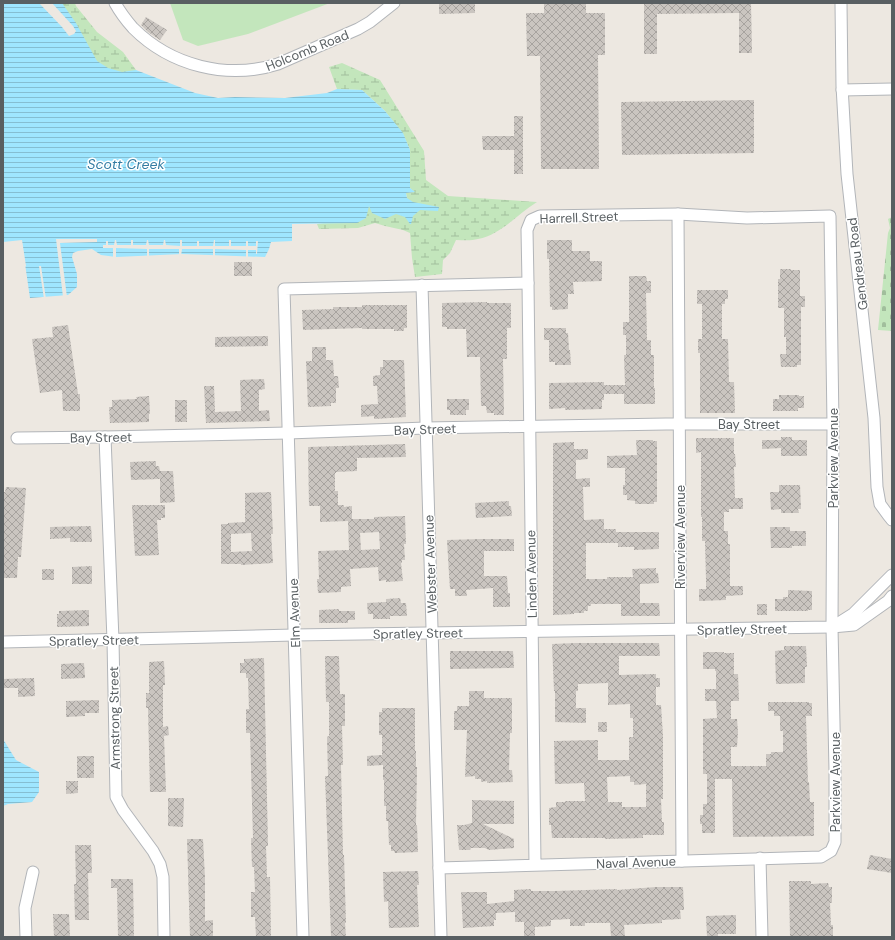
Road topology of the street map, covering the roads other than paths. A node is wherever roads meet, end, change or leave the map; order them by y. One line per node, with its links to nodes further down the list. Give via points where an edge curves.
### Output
1 (114, 3): 2 (street, Holcomb Road, via 133,28 159,49 188,63 221,70 249,70 278,64 358,29)
2 (394, 3)
3 (840, 3): 5 (street, Gendreau Road)
4 (892, 89): 5 (street)
5 (842, 90): 16 (street, Gendreau Road, via 847,174 874,418 877,487 880,504)
6 (678, 214): 7 (street, Harrell Street, via 540,216 531,220 527,230); 9 (street, Riverview Avenue); 10 (street, Parkview Avenue, via 747,218 830,216)
7 (528, 283): 8 (street); 11 (street, Linden Avenue)
8 (422, 285): 12 (street, Webster Avenue); 13 (street, Elm Avenue, via 284,289)
9 (679, 424): 10 (street, Bay Street); 11 (street, Bay Street); 20 (street, Riverview Avenue)
10 (833, 424): 19 (street, Parkview Avenue)
11 (529, 426): 12 (street, Bay Street); 21 (street, Linden Avenue)
12 (426, 428): 13 (street, Bay Street); 22 (street, Webster Avenue)
13 (288, 433): 14 (street, Bay Street); 23 (street, Elm Avenue)
14 (105, 437): 15 (street, Bay Street); 24 (street, Armstrong Street)
15 (17, 438)
16 (892, 520)
17 (892, 575): 19 (street, via 853,614)
18 (892, 596): 19 (street, Spratley Street, via 854,625)
19 (832, 627): 20 (street, Spratley Street); 26 (street, Parkview Avenue, via 835,842)
20 (681, 630): 21 (street, Spratley Street); 28 (street, Riverview Avenue)
21 (532, 631): 22 (street, Spratley Street); 29 (street, Linden Avenue)
22 (432, 633): 23 (street, Spratley Street); 30 (street, Webster Avenue)
23 (294, 635): 24 (street, Spratley Street); 34 (street, Elm Avenue)
24 (113, 640): 25 (street, Spratley Street); 33 (street, Armstrong Street, via 116,797 160,864 163,877)
25 (3, 642)
26 (831, 851): 27 (street, Naval Avenue, via 821,856)
27 (760, 858): 28 (street, Naval Avenue); 36 (street)
28 (682, 860): 29 (street, Naval Avenue)
29 (535, 865): 30 (street, Naval Avenue)
30 (439, 868): 35 (street, Webster Avenue)
31 (33, 872): 32 (street, via 25,908)
32 (26, 937)
33 (164, 937)
34 (303, 937)
35 (442, 937)
36 (762, 937)

